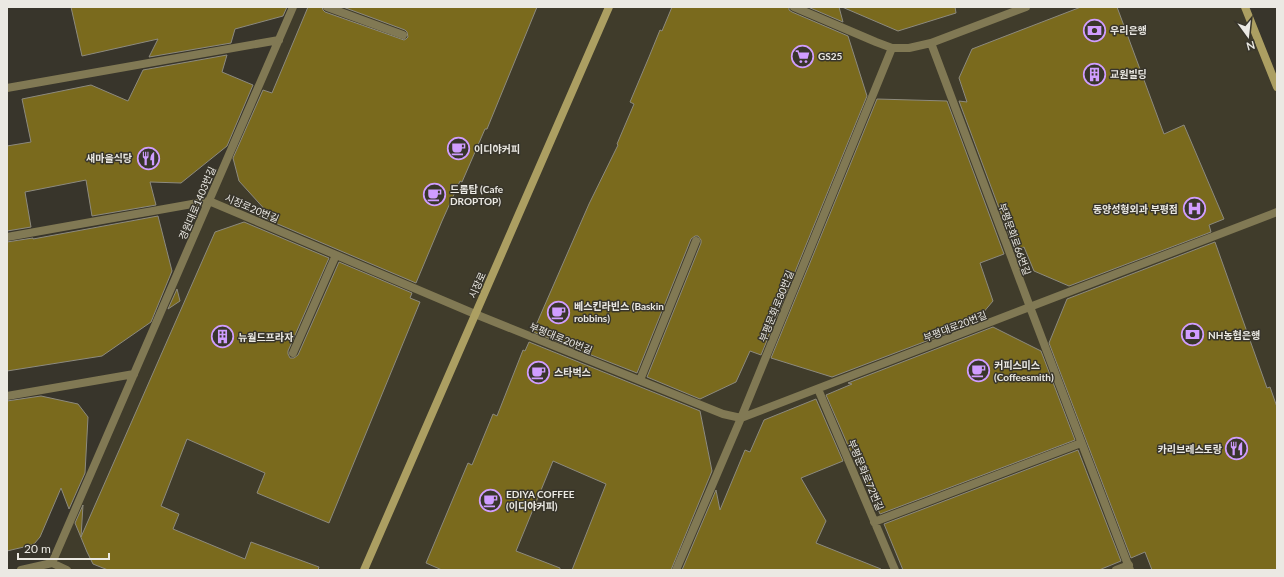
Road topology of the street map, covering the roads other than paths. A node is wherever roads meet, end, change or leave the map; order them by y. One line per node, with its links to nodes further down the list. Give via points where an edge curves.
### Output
1 (293, 7): 8 (lane, 경원대로1403번길)
2 (328, 7): 7 (lane)
3 (609, 7): 19 (street, 시장로)
4 (794, 7): 10 (lane)
5 (1026, 7): 9 (lane)
6 (1245, 7): 11 (street)
7 (403, 35)
8 (279, 40): 12 (lane); 13 (lane, 경원대로1403번길)
9 (931, 43): 10 (lane, via 909,48); 18 (lane, 부평문화로66번길)
10 (892, 48): 25 (lane, 부평문화로80번길)
11 (1277, 87)
12 (7, 88)
13 (209, 201): 15 (lane, 시장로20번길); 17 (lane, 시장로20번길); 21 (lane, 경원대로1403번길)
14 (1277, 212): 18 (lane, 부평대로20번길)
15 (7, 237)
16 (696, 241): 22 (lane)
17 (336, 255): 19 (lane, 시장로20번길); 20 (lane)
18 (1030, 308): 23 (lane, 부평대로20번길); 26 (lane, 부평문화로66번길)
19 (475, 314): 22 (lane, 부평대로20번길); 32 (street, 시장로)
20 (293, 353)
21 (134, 374): 24 (lane); 28 (lane, 경원대로1403번길)
22 (640, 380): 25 (lane, 부평대로20번길, via 723,414)
23 (818, 389): 25 (lane, 부평대로20번길); 27 (lane, 부평문화로72번길)
24 (7, 396)
25 (741, 418): 33 (lane, 부평문화로80번길)
26 (1081, 443): 27 (lane); 29 (lane, 부평문화로66번길)
27 (874, 522): 34 (lane, 부평문화로72번길)
28 (52, 563): 30 (lane); 31 (lane)
29 (1129, 568): 35 (lane, 부평문화로66번길)
30 (21, 570)
31 (67, 570)
32 (364, 570)
33 (676, 570)
34 (894, 570)
35 (1116, 570)

